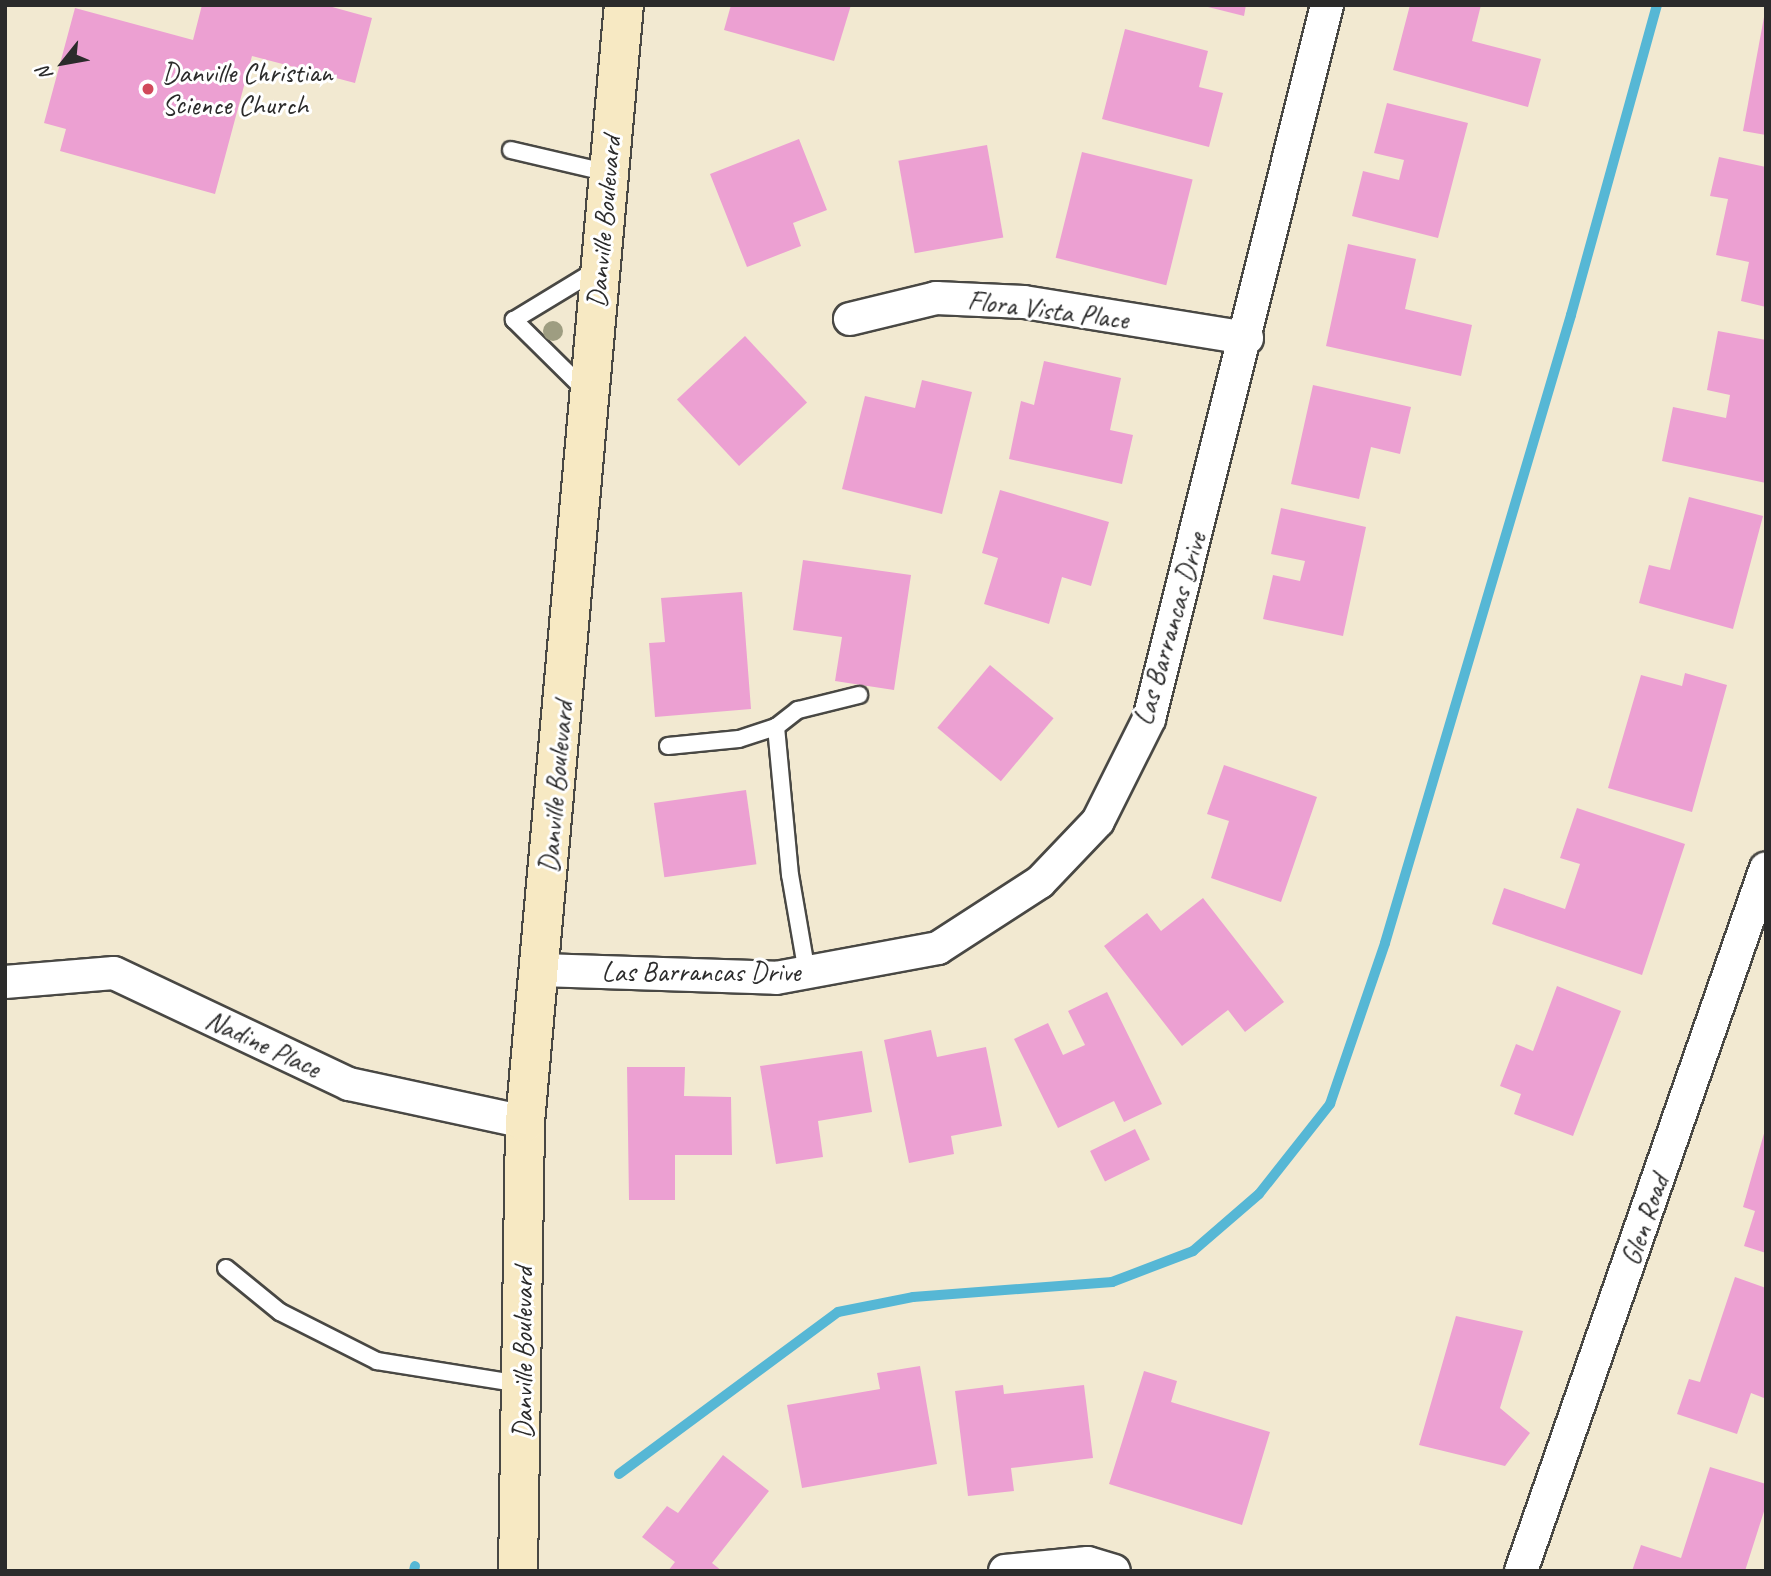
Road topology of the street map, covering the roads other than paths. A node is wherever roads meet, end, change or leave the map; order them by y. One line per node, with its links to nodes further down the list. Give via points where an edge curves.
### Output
1 (624, 5): 4 (main road, Danville Boulevard)
2 (1327, 5): 7 (street, Las Barrancas Drive)
3 (511, 150): 4 (lane)
4 (609, 173): 5 (main road, Danville Boulevard)
5 (600, 267): 8 (main road, Danville Boulevard); 8 (lane, via 514,320)
6 (850, 319): 7 (street, Flora Vista Place, via 936,298 1024,302)
7 (1247, 338): 14 (street, Las Barrancas Drive, via 1149,719 1098,821 1040,882 938,948)
8 (589, 394): 13 (main road, Danville Boulevard)
9 (859, 695): 10 (lane, via 798,710)
10 (776, 727): 11 (lane, via 739,739); 14 (lane, via 790,875)
11 (667, 746)
12 (1766, 868): 22 (street, Glen Road)
13 (541, 970): 14 (street, Las Barrancas Drive, via 776,978); 16 (main road, Danville Boulevard)
14 (807, 973)
15 (5, 982): 16 (street, Nadine Place, via 114,972 349,1084)
16 (525, 1122): 18 (main road, Danville Boulevard)
17 (226, 1268): 18 (lane, via 280,1312 377,1361)
18 (523, 1384): 19 (main road, Danville Boulevard)
19 (518, 1571)
20 (1005, 1571): 21 (street, via 1088,1563)
21 (1114, 1571)
22 (1521, 1571)

